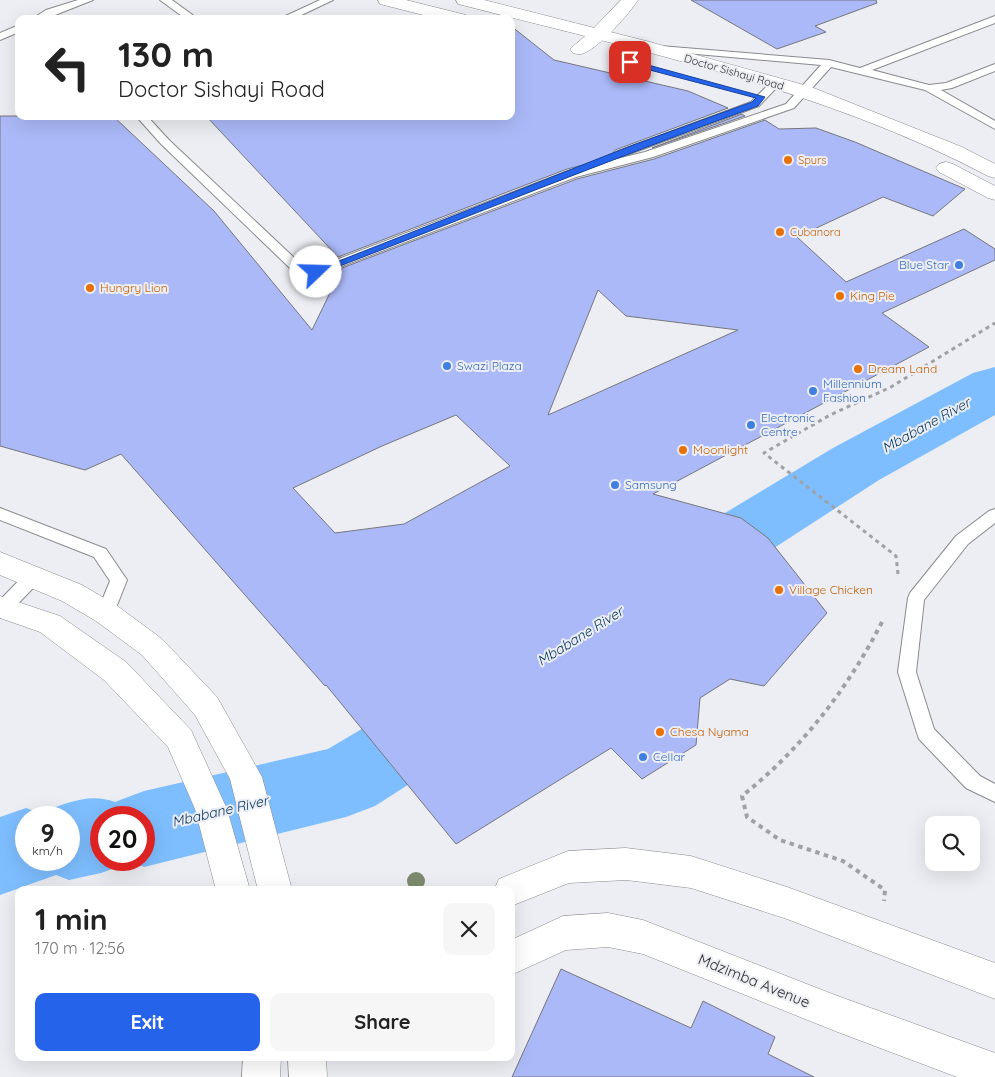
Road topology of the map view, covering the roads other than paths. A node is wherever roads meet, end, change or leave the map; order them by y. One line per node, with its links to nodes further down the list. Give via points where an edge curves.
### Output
1 (88, 0): 7 (lane)
2 (165, 0): 8 (lane)
3 (328, 0): 9 (lane)
4 (386, 0): 10 (main road)
5 (464, 0): 13 (main road, Doctor Sishayi Road)
6 (630, 0): 13 (main road)
7 (44, 15)
8 (187, 15)
9 (293, 15)
10 (444, 15)
11 (995, 19): 21 (lane)
12 (15, 30): 14 (lane)
13 (597, 35): 16 (main road, Doctor Sishayi Road); 17 (main road)
14 (0, 37)
15 (560, 44): 17 (main road)
16 (644, 46): 19 (lane); 22 (main road, Doctor Sishayi Road)
17 (579, 50): 18 (main road)
18 (598, 54)
19 (829, 63): 21 (lane); 25 (lane)
20 (995, 67): 24 (lane, via 948,86)
21 (862, 71): 24 (lane)
22 (776, 83): 25 (main road, Doctor Sishayi Road); 26 (lane)
23 (726, 88): 26 (main road, Doctor Sishayi Road)
24 (929, 88): 29 (lane)
25 (804, 91): 27 (lane); 30 (main road, Doctor Sishayi Road, via 955,151)
26 (762, 97): 27 (main road, Doctor Sishayi Road); 31 (lane, via 755,104)
27 (790, 106): 31 (lane, via 649,155); 32 (main road, Doctor Sishayi Road, via 867,132)
28 (145, 120): 31 (lane, via 300,270 316,272)
29 (995, 126)
30 (995, 172)
31 (572, 174)
32 (995, 194)
33 (0, 514): 38 (lane, via 100,553 118,580)
34 (995, 515): 39 (lane, via 962,540 916,598 907,672 926,732 972,782)
35 (0, 563): 36 (main road)
36 (33, 577): 37 (lane); 38 (main road)
37 (1, 608): 40 (main road, via 50,624 115,671 180,739 211,809)
38 (106, 613): 41 (main road, via 152,647 206,706 246,777)
39 (995, 794)
40 (230, 879)
41 (274, 886)
42 (515, 888): 44 (main road, via 568,867 626,864 691,872 787,903)
43 (515, 956): 47 (main road, Mdzimba Avenue, via 562,933 608,930 643,937)
44 (995, 981)
45 (262, 1061): 48 (main road)
46 (307, 1061): 49 (main road)
47 (995, 1072)
48 (261, 1077)
49 (308, 1077)

